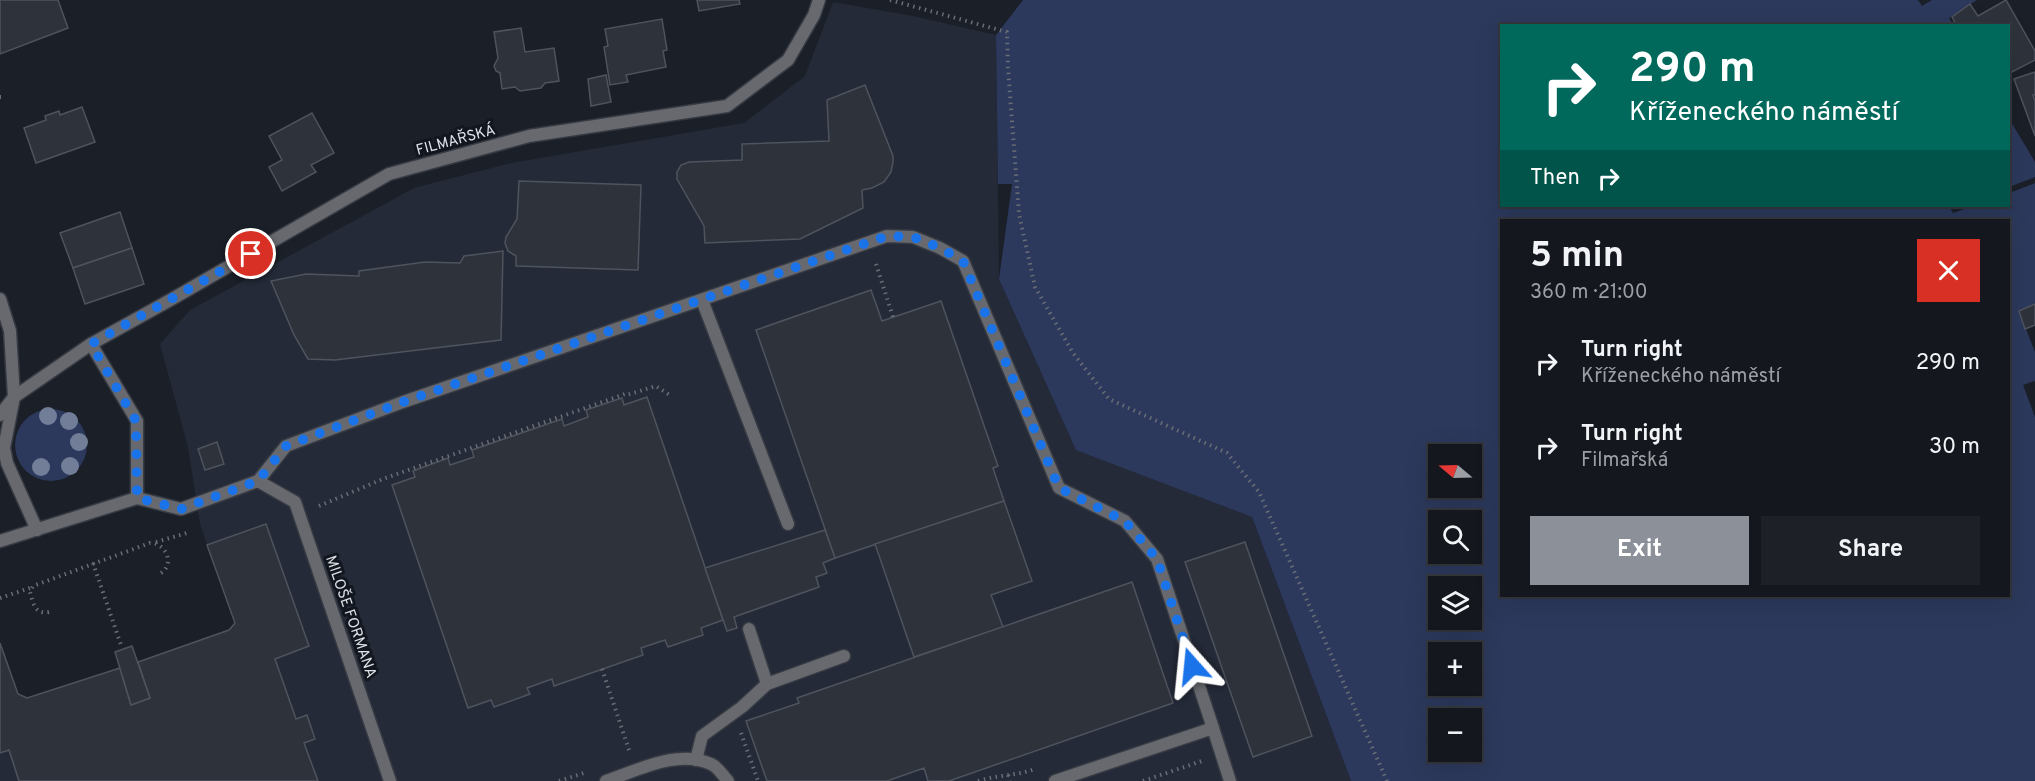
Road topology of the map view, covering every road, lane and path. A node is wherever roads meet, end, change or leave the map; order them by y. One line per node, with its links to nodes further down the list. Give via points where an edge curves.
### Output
1 (819, 0): 7 (street, FILMAŘSKÁ, via 788,60 727,106 529,136 389,174)
2 (890, 0): 43 (path, via 1007,32 1019,214 1035,287 1072,354 1109,399 1227,453 1259,492)
3 (869, 243): 5 (street); 6 (path); 30 (street, via 887,236 913,237 963,261 1059,488 1125,521 1157,559)
4 (0, 299): 9 (street, via 10,331)
5 (702, 300): 11 (street, via 286,446); 14 (street)
6 (893, 317)
7 (91, 344): 9 (street, FILMAŘSKÁ); 12 (street, via 136,421)
8 (671, 396): 13 (path, via 656,386 624,394 383,479)
9 (14, 397): 10 (street, FILMAŘSKÁ); 15 (street, via 4,448)
10 (0, 415)
11 (258, 481): 12 (street, via 181,509); 35 (street, MILOŠE FORMANA, via 295,502)
12 (137, 498): 15 (street)
13 (319, 506)
14 (788, 525)
15 (37, 530): 17 (street)
16 (187, 533): 18 (path)
17 (0, 542)
18 (154, 543): 19 (path); 20 (path, via 164,549 168,562)
19 (93, 563): 21 (path); 25 (path)
20 (161, 573)
21 (31, 588): 22 (path); 23 (path, via 36,609)
22 (0, 598)
23 (49, 612)
24 (749, 629): 28 (street)
25 (122, 648)
26 (844, 656): 28 (street)
27 (602, 669): 32 (path)
28 (767, 684): 29 (street)
29 (734, 713): 33 (street, via 702,736); 38 (path)
30 (1213, 728): 31 (street); 40 (street)
31 (1222, 754): 41 (path); 42 (street)
32 (631, 757)
33 (696, 760): 36 (street, via 674,758); 37 (street, via 713,764)
34 (1008, 775): 39 (path)
35 (390, 781)
36 (606, 781)
37 (728, 781)
38 (758, 781)
39 (1010, 781)
40 (1055, 781)
41 (1143, 781)
42 (1230, 781)
43 (1387, 781)

